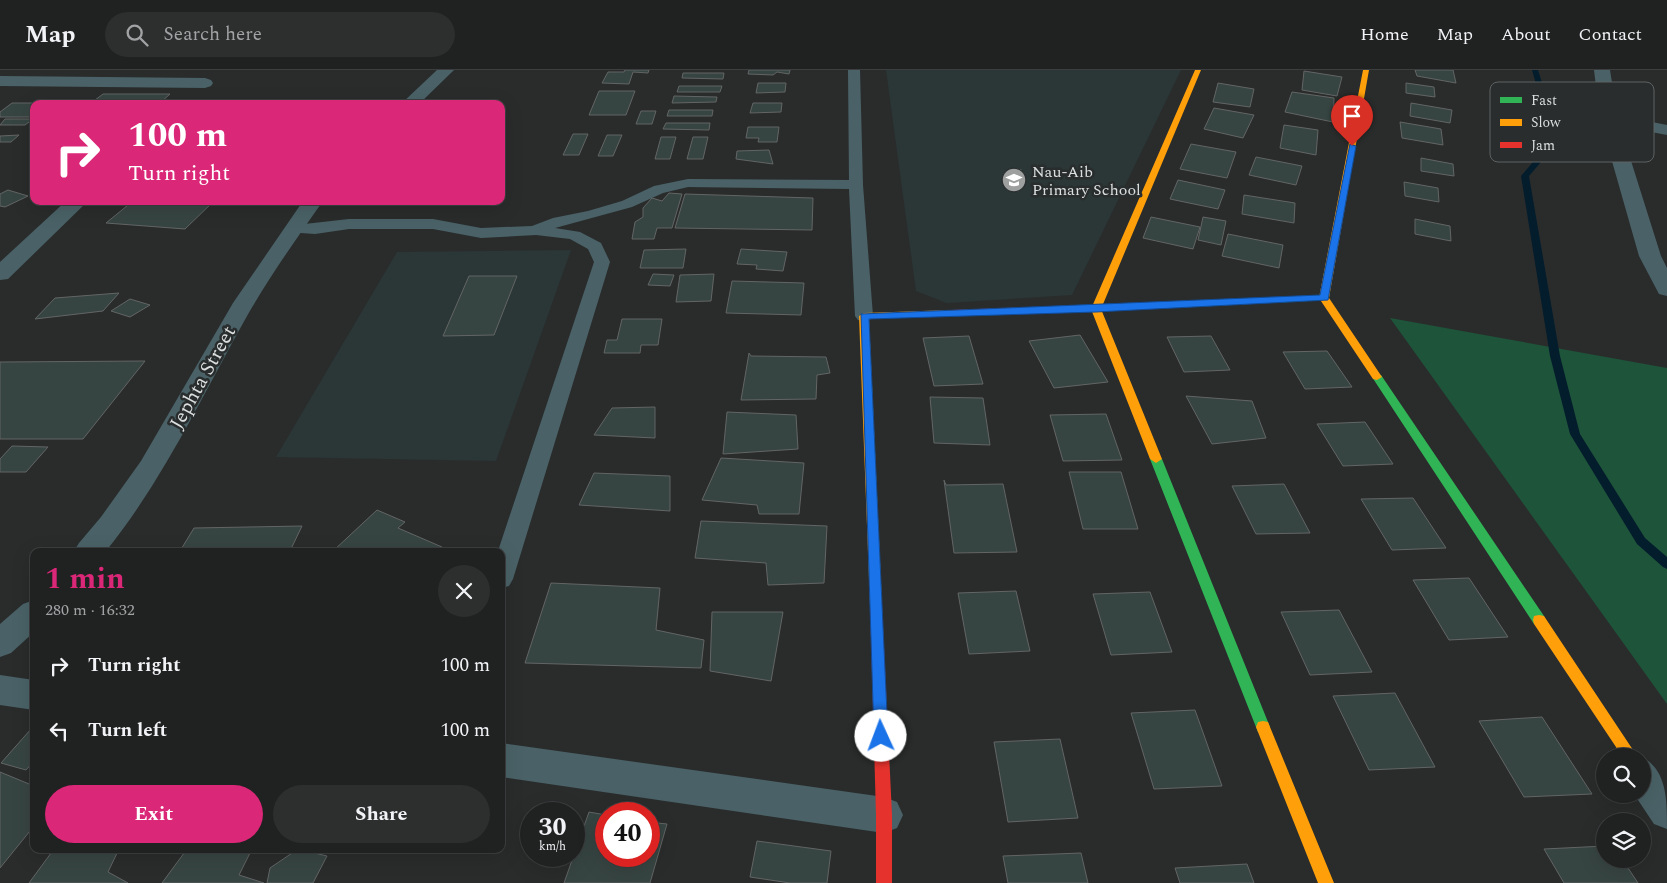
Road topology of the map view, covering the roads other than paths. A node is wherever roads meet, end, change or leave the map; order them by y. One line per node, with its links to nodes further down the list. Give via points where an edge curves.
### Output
1 (14, 70): 7 (street)
2 (220, 70): 8 (street)
3 (446, 70): 10 (street)
4 (854, 70): 14 (lane)
5 (1198, 70): 22 (street)
6 (1366, 70): 21 (street)
7 (0, 80): 8 (street)
8 (206, 83): 9 (street)
9 (189, 99)
10 (413, 100)
11 (1654, 128): 12 (street)
12 (1667, 130)
13 (1622, 162): 20 (street, via 1650,256)
14 (856, 185): 18 (lane, via 688,182); 23 (lane)
15 (74, 205): 19 (street)
16 (310, 205): 17 (street, Jephta Street)
17 (293, 229): 18 (lane, via 349,224 434,224 481,233); 24 (street, Jephta Street, via 236,316 176,426 110,527)
18 (534, 231): 25 (lane, via 574,235 595,246 602,262)
19 (0, 274)
20 (1667, 289)
21 (1324, 298): 22 (street); 30 (street)
22 (1096, 309): 23 (street); 36 (street)
23 (864, 316): 34 (street)
24 (92, 548)
25 (505, 566)
26 (30, 617): 27 (street)
27 (0, 643)
28 (0, 690): 29 (street)
29 (30, 694)
30 (1625, 748)
31 (505, 761): 34 (street)
32 (1651, 787): 33 (street)
33 (1667, 811)
34 (884, 815): 35 (street)
35 (884, 883)
36 (1326, 883)

